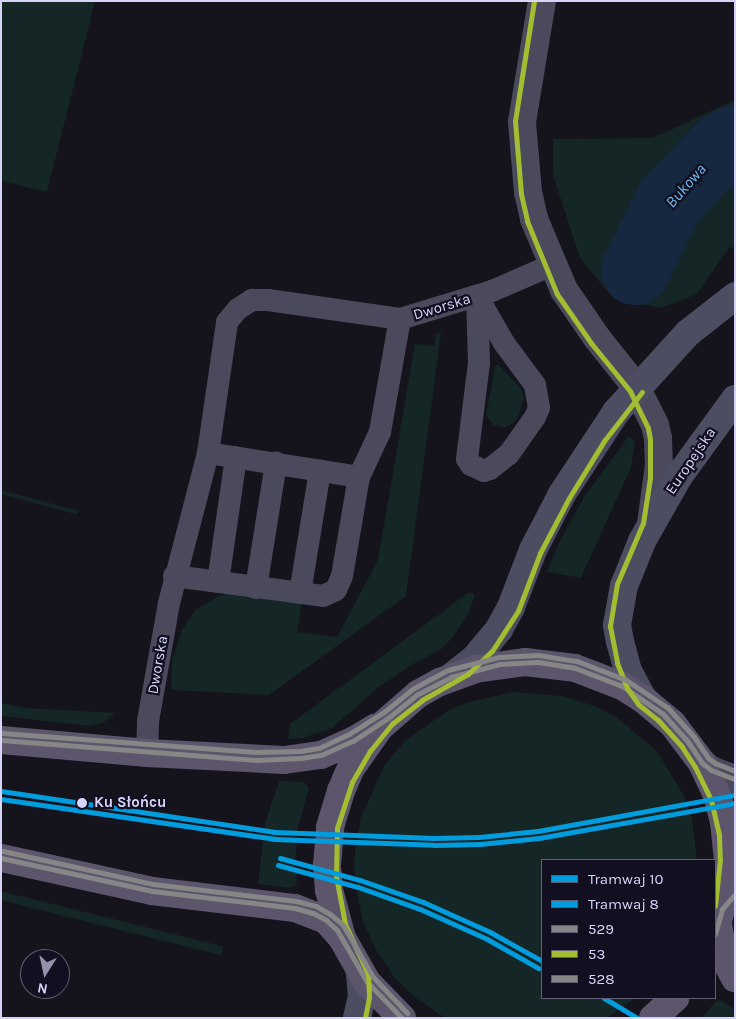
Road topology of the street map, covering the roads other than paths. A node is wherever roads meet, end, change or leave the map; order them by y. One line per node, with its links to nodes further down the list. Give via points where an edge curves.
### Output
1 (542, 1): 2 (street, via 522,122 528,192 534,219)
2 (552, 265): 3 (lane, Dworska); 6 (street, via 582,318)
3 (477, 296): 3 (lane, via 479,364 467,459 470,466 484,470 508,454 540,408 535,385 504,343); 5 (lane, Dworska)
4 (735, 296): 6 (main road, via 688,333)
5 (400, 319): 8 (lane, Dworska, via 268,300 252,300 238,309 228,322); 12 (lane, Dworska, via 380,432)
6 (636, 387): 13 (street, Europejska, via 655,426 660,452); 18 (main road, via 598,437 562,494 533,550 499,629 475,658)
7 (735, 399): 13 (main road, Europejska, via 699,445)
8 (208, 453): 9 (lane); 14 (lane, Dworska)
9 (236, 457): 10 (lane); 15 (lane)
10 (276, 464): 11 (lane); 16 (lane)
11 (320, 471): 12 (lane); 17 (lane)
12 (359, 477): 17 (lane, Dworska, via 342,576 336,590 323,596)
13 (650, 525): 19 (main road, Europejska, via 624,586 617,625 626,666)
14 (174, 576): 15 (lane, Dworska); 22 (lane, Dworska, via 148,721)
15 (218, 582): 16 (lane, Dworska)
16 (256, 588): 17 (lane, Dworska)
17 (300, 593)
18 (451, 677): 19 (main road, via 500,664 550,663 599,675); 20 (main road, via 418,694)
19 (643, 698): 23 (main road, via 672,723)
20 (388, 718): 22 (main road, via 337,749 301,758 256,760); 27 (main road, via 351,768 340,791 330,827 329,890)
21 (1, 740): 22 (main road)
22 (147, 753)
23 (702, 763): 24 (street); 26 (main road, via 718,798 726,834 728,872)
24 (735, 779)
25 (1, 858): 27 (main road, via 152,891 295,908 326,920)
26 (723, 915): 29 (main road, via 725,960)
27 (342, 938): 28 (main road)
28 (360, 972): 31 (main road, via 362,996); 32 (main road)
29 (735, 978)
30 (674, 999): 33 (main road)
31 (357, 1018)
32 (402, 1018)
33 (653, 1018)

